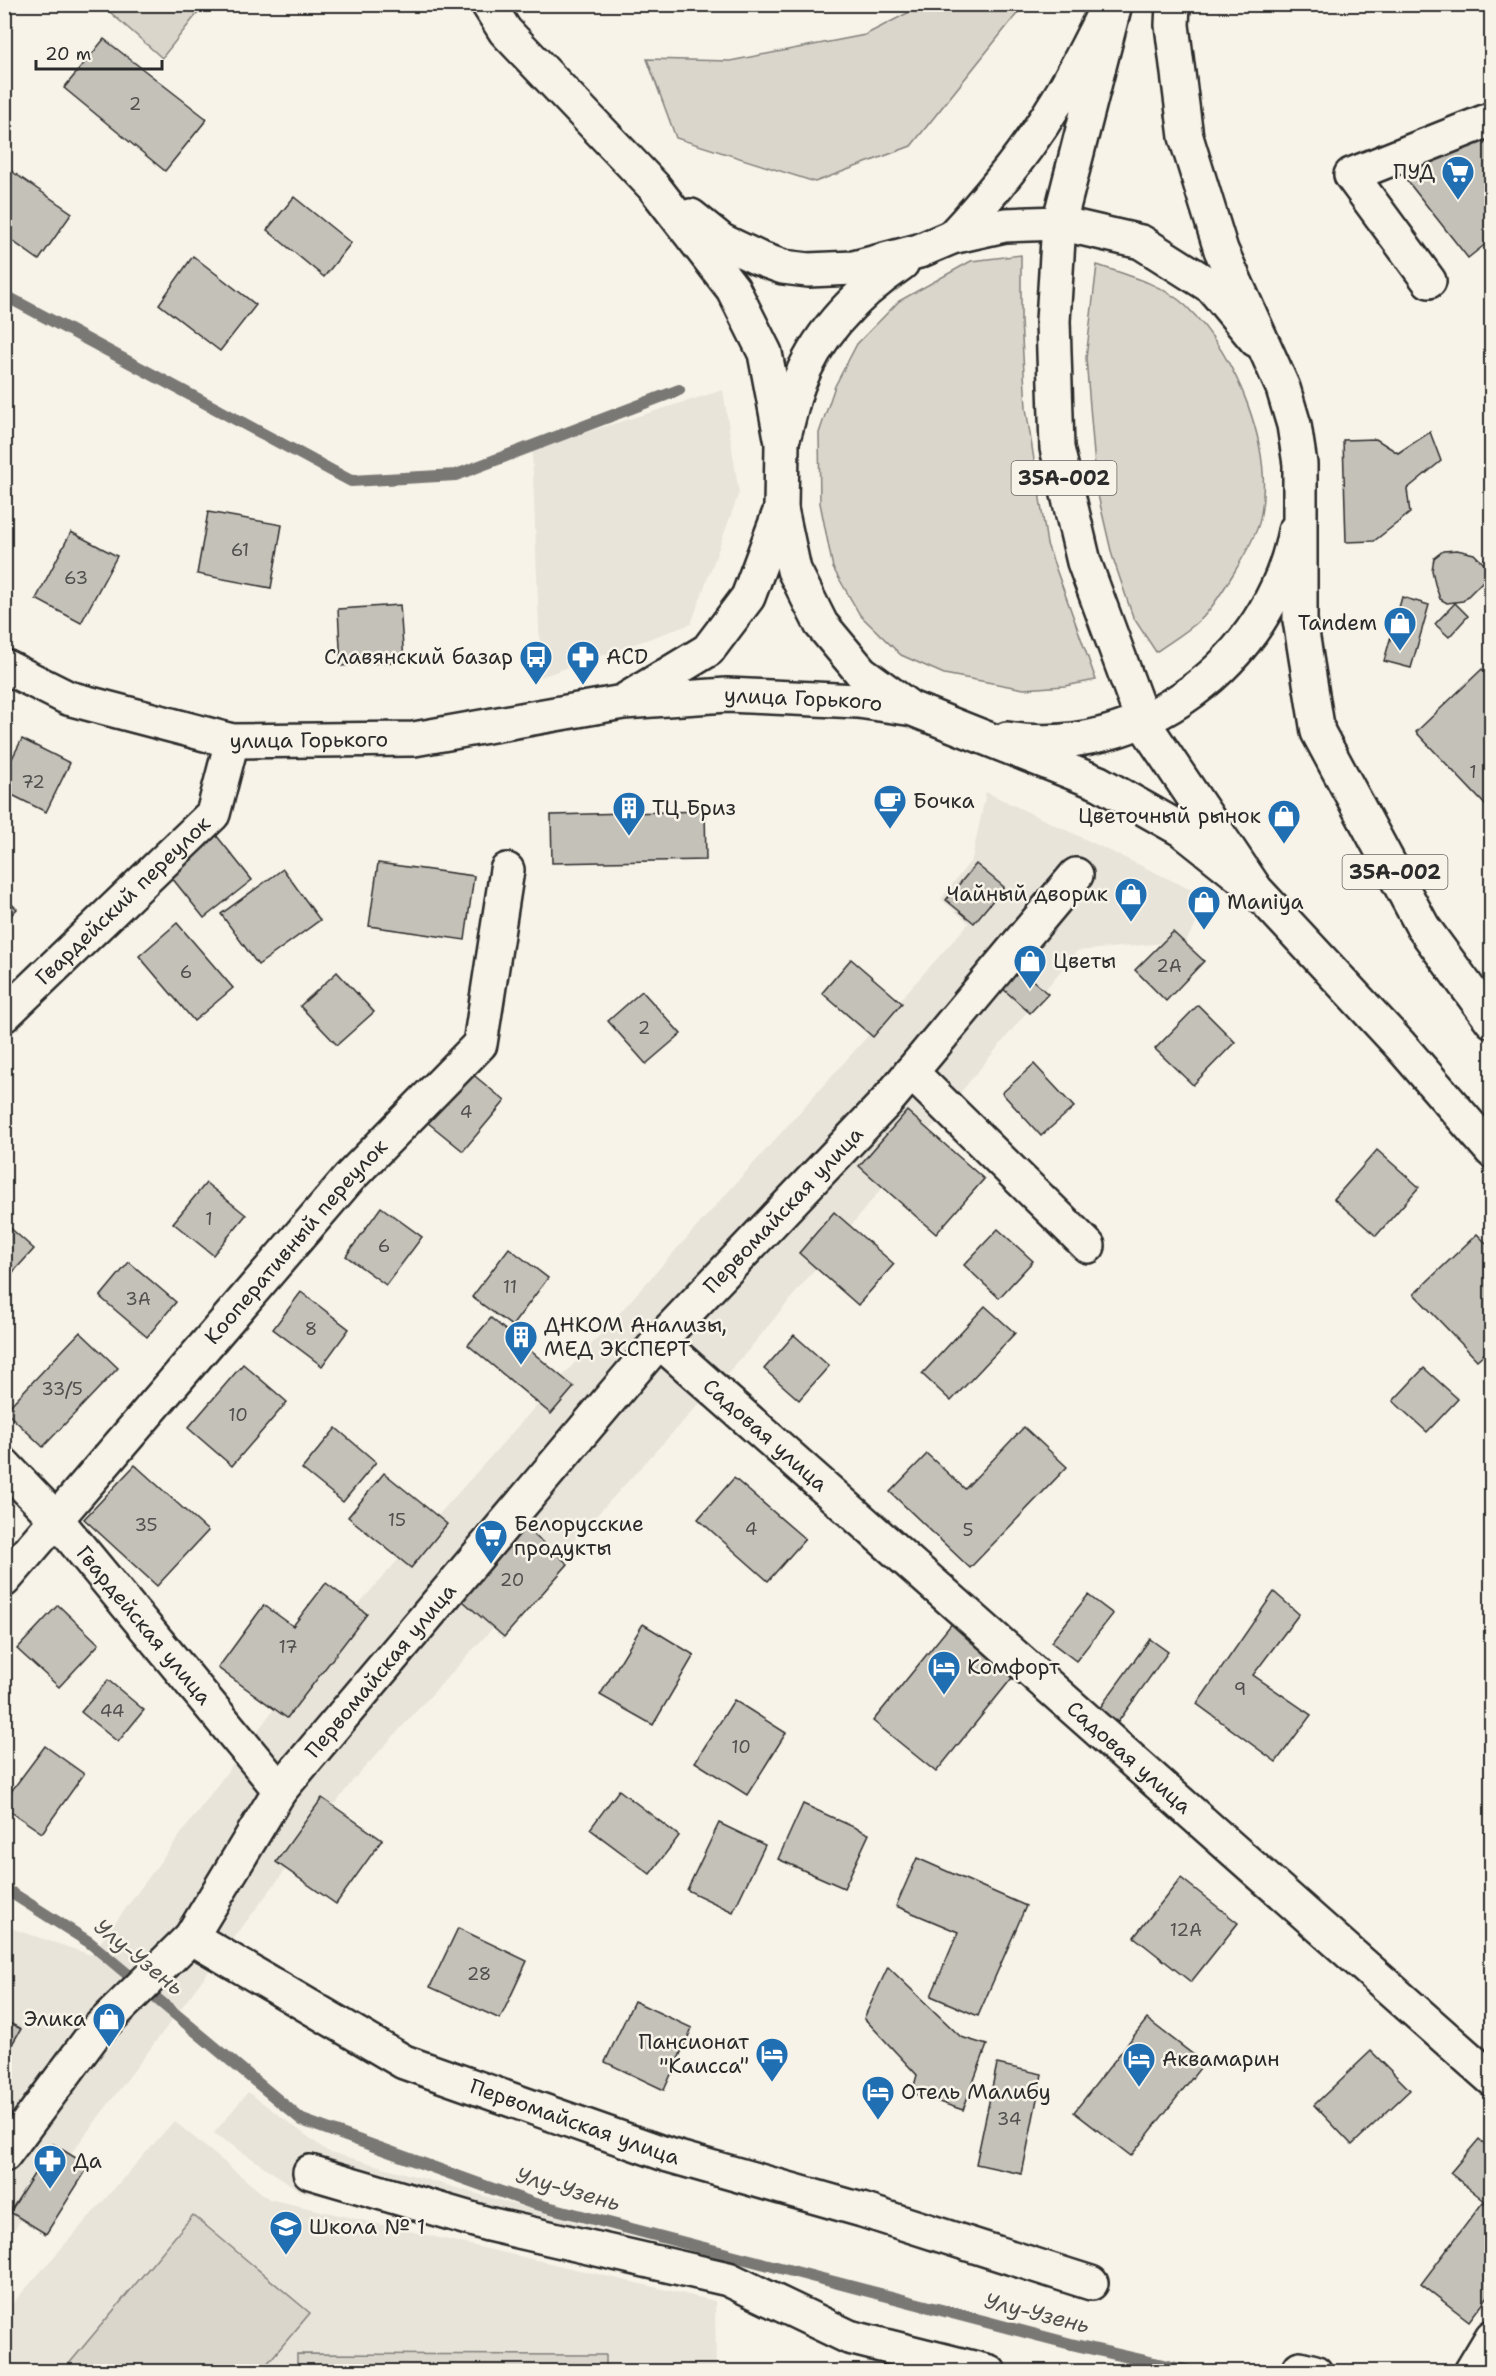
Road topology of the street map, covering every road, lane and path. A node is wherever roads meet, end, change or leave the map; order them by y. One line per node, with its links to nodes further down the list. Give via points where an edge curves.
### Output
1 (488, 4): 6 (main road, via 505,31)
2 (1109, 4): 8 (main road, 35А-002, via 1056,104 1023,154)
3 (1115, 4): 7 (main road, 35А-002)
4 (1173, 4): 11 (main road, 35А-002, via 1172,25 1186,137 1221,250)
5 (1491, 119): 10 (main road, via 1351,175)
6 (654, 187): 9 (main road, via 722,241 783,267 854,268); 12 (main road, via 733,289 765,353)
7 (1059, 223): 8 (main road, 35А-002, via 1005,225); 11 (main road, 35А-002, via 1141,242 1212,287); 18 (main road, 35А-002, via 1053,321 1057,448 1084,562)
8 (952, 237): 9 (main road, 35А-002)
9 (920, 251): 12 (main road, 35А-002, via 869,286 828,331 798,384)
10 (1429, 281)
11 (1266, 351): 13 (main road, 35А-002, via 1294,425)
12 (782, 443): 14 (main road, 35А-002)
13 (1300, 503): 18 (main road, 35А-002, via 1290,559 1267,610 1234,656 1192,694); 25 (main road, 35А-002, via 1300,620 1318,732 1423,927)
14 (781, 509): 16 (main road, улица Горького, via 748,597 708,650); 17 (main road, 35А-002, via 794,570 821,624 861,672)
15 (4, 666): 20 (main road, улица Горького, via 68,698)
16 (623, 702): 17 (main road, улица Горького, via 727,695 858,701); 20 (main road, улица Горького, via 414,739)
17 (910, 708): 19 (main road, 35А-002)
18 (1143, 722): 19 (main road, 35А-002, via 1085,739 1026,742); 23 (main road, 35А-002)
19 (967, 732): 23 (main road, via 1099,783 1182,830)
20 (232, 741): 24 (main road, Гвардейский переулок, via 213,814)
21 (507, 870): 31 (main road, Кооперативный переулок, via 480,1044 349,1178)
22 (1076, 875): 26 (main road, Первомайская улица)
23 (1256, 890): 27 (main road, via 1400,1045)
24 (4, 1015)
25 (1491, 1021)
26 (911, 1072): 28 (main road); 29 (main road, Первомайская улица)
27 (1491, 1151)
28 (1088, 1246)
29 (659, 1341): 33 (main road, Первомайская улица); 35 (main road, Садовая улица)
30 (4, 1465): 31 (main road, Гвардейская улица)
31 (56, 1519): 32 (main road, Кооперативный переулок); 33 (main road, Гвардейская улица)
32 (4, 1580)
33 (280, 1790): 34 (main road, Первомайская улица)
34 (191, 1937): 36 (main road, via 97,2030); 38 (main road, Первомайская улица, via 404,2062 668,2155 862,2210)
35 (1491, 2079)
36 (4, 2155)
37 (310, 2172): 40 (main road, via 488,2224 728,2279 849,2337)
38 (1091, 2283)
39 (1491, 2337): 41 (main road)
40 (989, 2372)
41 (1471, 2372)

